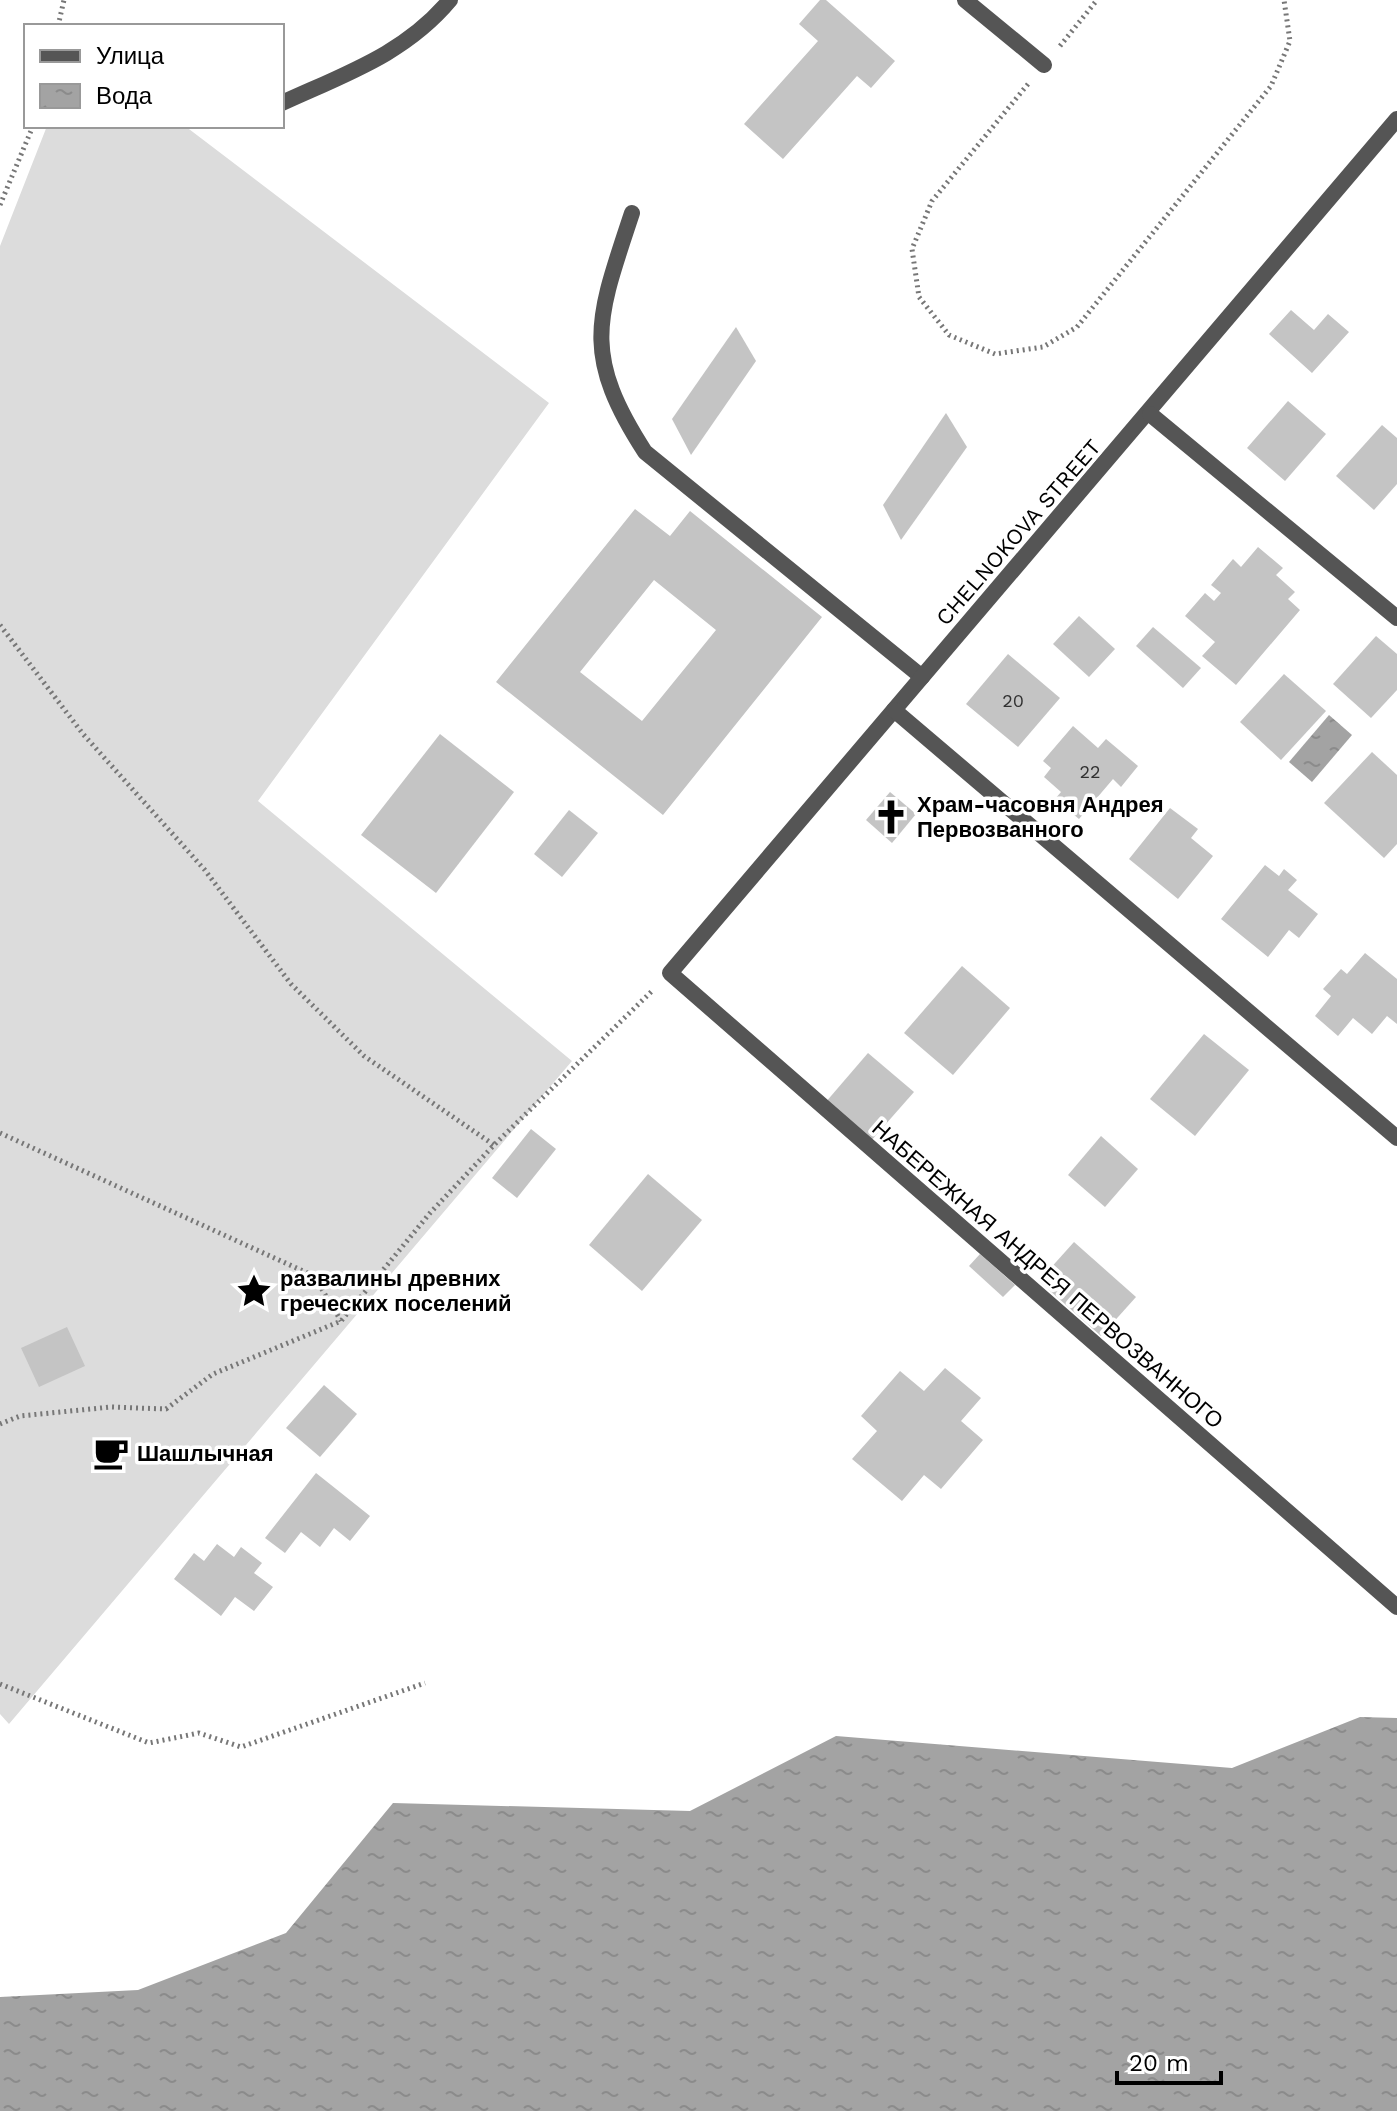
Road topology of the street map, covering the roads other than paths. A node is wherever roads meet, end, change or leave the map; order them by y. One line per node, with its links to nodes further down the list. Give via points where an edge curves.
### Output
1 (450, 0): 4 (street, via 427,27 392,52)
2 (965, 0): 3 (street)
3 (1044, 65)
4 (284, 102)
5 (1397, 119): 7 (street, CHELNOKOVA STREET)
6 (632, 213): 9 (street, via 605,295 599,355 618,410 645,452)
7 (1150, 414): 8 (street); 9 (street, CHELNOKOVA STREET)
8 (1397, 618)
9 (922, 677): 10 (street, CHELNOKOVA STREET)
10 (894, 710): 11 (street, CHELNOKOVA STREET); 12 (street)
11 (670, 973): 13 (street, НАБЕРЕЖНАЯ АНДРЕЯ ПЕРВОЗВАННОГО)
12 (1397, 1138)
13 (1397, 1607)

